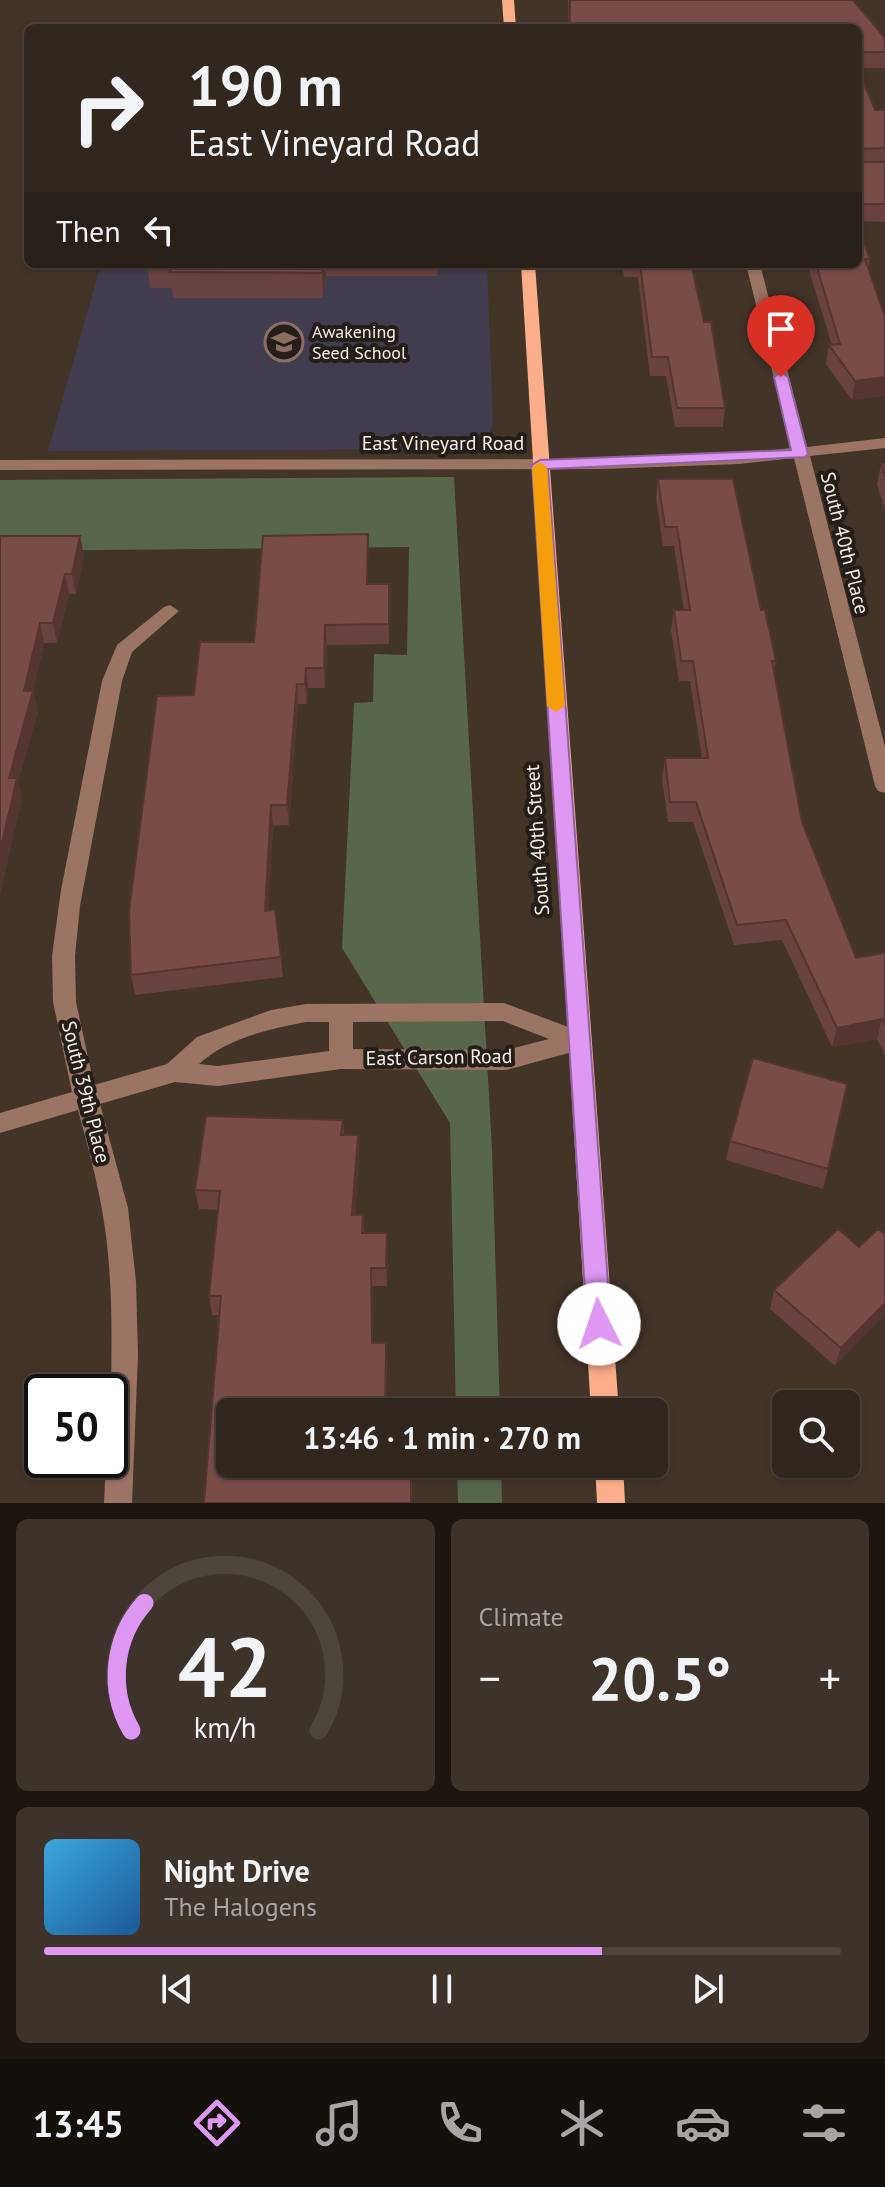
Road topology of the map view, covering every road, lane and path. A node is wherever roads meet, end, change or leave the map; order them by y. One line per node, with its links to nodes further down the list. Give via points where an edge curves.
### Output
1 (508, 0): 2 (main road)
2 (510, 24)
3 (528, 268): 8 (main road, South 40th Street)
4 (754, 268): 6 (street, South 40th Place)
5 (885, 443): 6 (street, East Vineyard Road)
6 (800, 454): 8 (street, East Vineyard Road); 10 (street, South 40th Place)
7 (0, 465): 8 (street, East Vineyard Road)
8 (540, 465): 12 (main road, South 40th Street)
9 (170, 611): 15 (street, South 39th Place, via 124,649 112,681 66,923 67,1028)
10 (885, 786)
11 (341, 1013): 12 (street, East Carson Road, via 504,1012); 13 (street, East Carson Road); 14 (street, East Carson Road, via 271,1019 205,1044)
12 (579, 1041): 13 (street, East Carson Road, via 506,1060); 17 (main road, South 40th Street)
13 (341, 1059): 14 (street, East Carson Road, via 218,1076)
14 (175, 1072): 15 (street, East Carson Road)
15 (88, 1097): 16 (street, East Carson Road); 19 (street, South 39th Place, via 115,1204 126,1305)
16 (0, 1123)
17 (604, 1398)
18 (610, 1478): 20 (main road)
19 (118, 1503)
20 (611, 1503)

